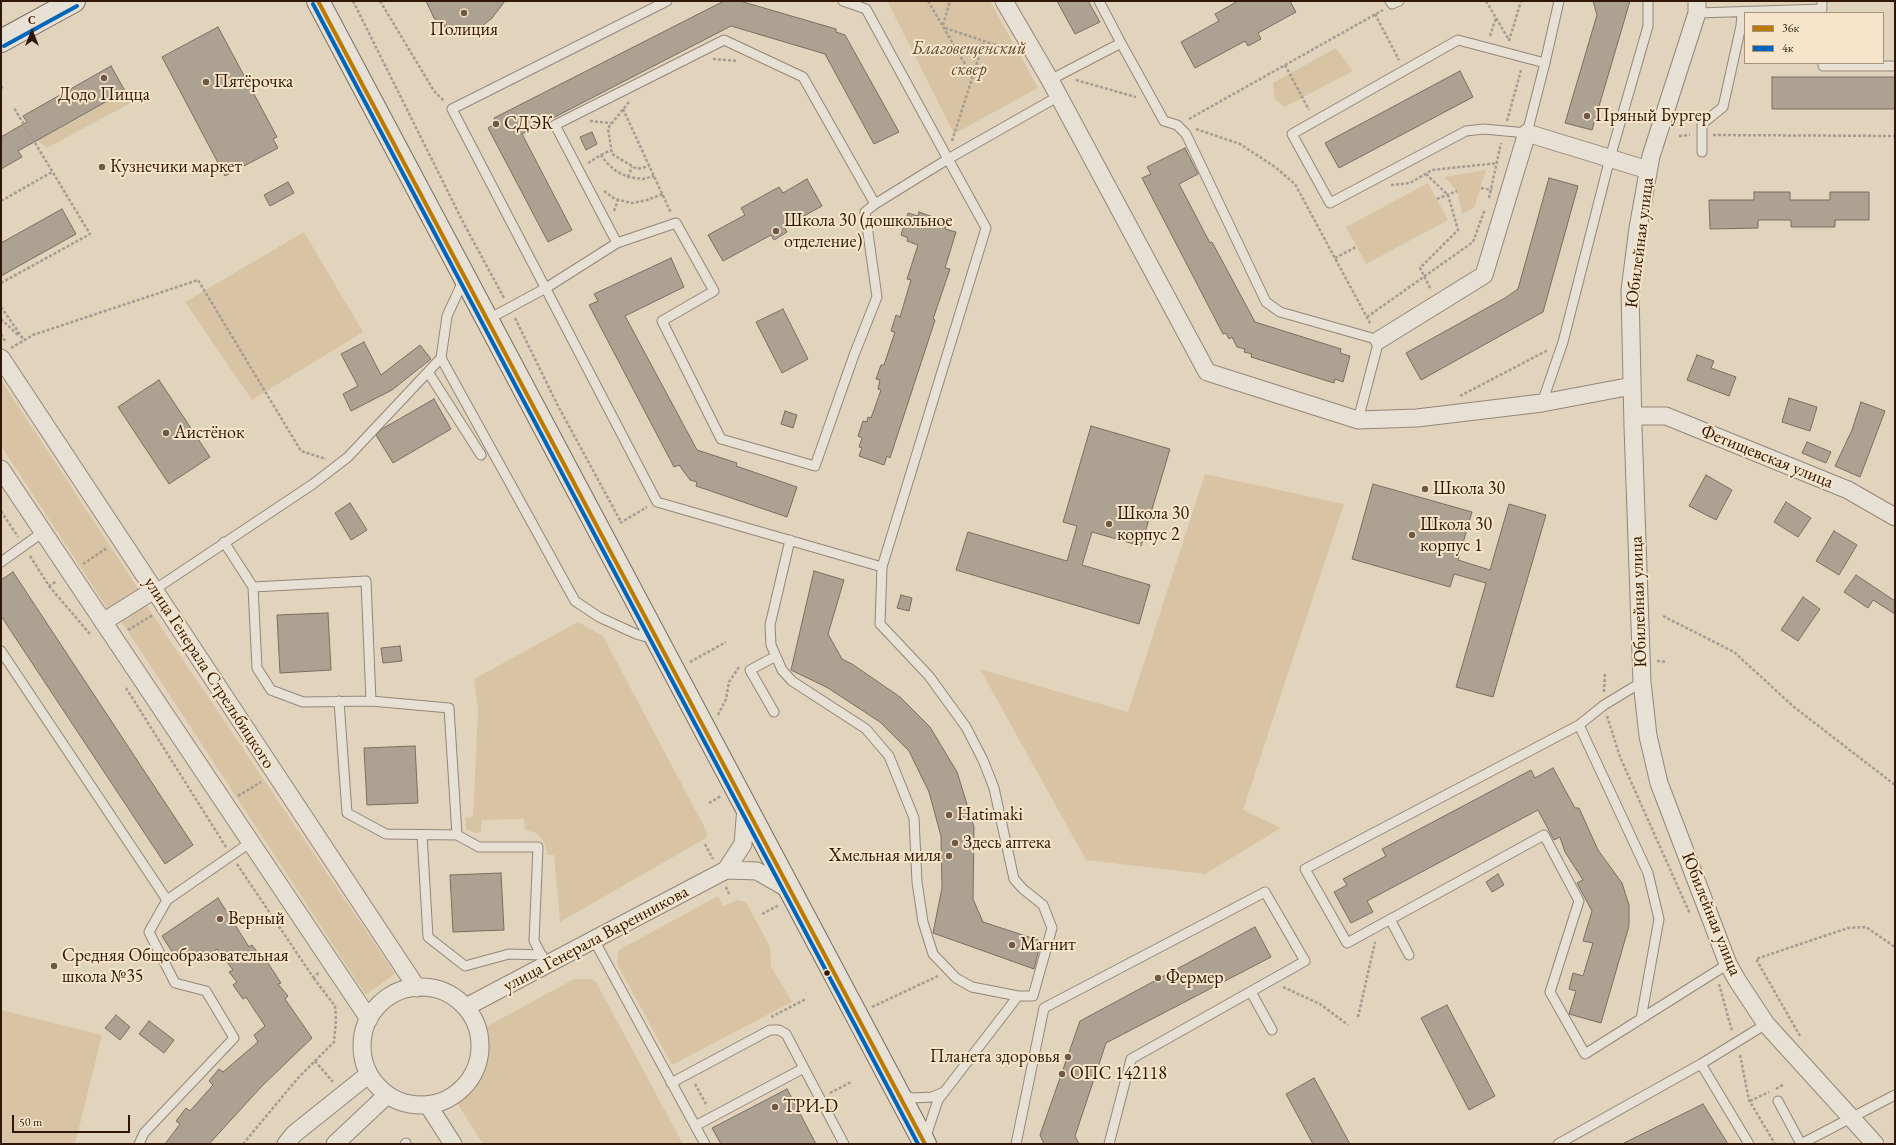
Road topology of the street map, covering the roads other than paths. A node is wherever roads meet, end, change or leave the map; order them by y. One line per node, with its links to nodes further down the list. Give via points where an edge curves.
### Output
1 (74, 1): 12 (main road)
2 (318, 1): 26 (main road)
3 (667, 1): 27 (lane, via 452,109)
4 (843, 1): 22 (lane, via 866,9)
5 (1004, 1): 17 (street, via 1037,58)
6 (1099, 1): 13 (lane)
7 (1559, 1): 14 (lane)
8 (1648, 1): 21 (lane, via 1648,26)
9 (1697, 7): 11 (lane); 23 (street, Юбилейная улица)
10 (1822, 8): 11 (lane)
11 (1742, 12): 20 (lane, via 1723,107 1702,124)
12 (1, 41)
13 (1121, 43): 17 (lane); 29 (lane, via 1164,121 1177,125 1186,134 1266,302 1280,312)
14 (1545, 63): 19 (lane); 19 (lane, via 1458,40 1292,134 1330,203 1466,131 1484,129)
15 (1823, 64): 16 (lane)
16 (1895, 66)
17 (1055, 78): 18 (street)
18 (1059, 96): 22 (lane); 36 (street, via 1207,372)
19 (1527, 133): 21 (street); 29 (street, via 1484,275)
20 (1702, 152)
21 (1610, 158): 23 (street); 34 (lane, via 1563,342)
22 (948, 159): 24 (lane); 44 (lane, via 986,228)
23 (1648, 170): 33 (street, Юбилейная улица, via 1630,290)
24 (875, 204): 25 (lane, via 803,77 724,40 555,125); 25 (lane, via 865,212 877,297 815,466 721,439 662,321 714,291 676,222)
25 (617, 243): 27 (lane)
26 (464, 277): 28 (main road); 31 (lane, via 447,316)
27 (546, 288): 28 (lane); 41 (lane, via 658,502)
28 (490, 319): 48 (main road)
29 (1379, 340): 36 (lane)
30 (1, 358): 46 (street, улица Генерала Стрельбицкого)
31 (441, 358): 32 (lane); 48 (lane, via 575,601 599,617 636,634)
32 (428, 372): 37 (lane); 42 (lane, via 348,456 313,484)
33 (1632, 386): 34 (street); 35 (street, Юбилейная улица)
34 (1542, 403): 36 (street, via 1417,418)
35 (1633, 416): 39 (street, Фетищевская улица, via 1666,416 1848,490); 51 (street, Юбилейная улица)
36 (1358, 420)
37 (480, 455)
38 (1, 469): 40 (street)
39 (1895, 517)
40 (43, 532): 43 (lane); 47 (street)
41 (790, 540): 44 (lane); 50 (lane, via 770,625 771,645)
42 (224, 542): 45 (lane); 46 (lane)
43 (1, 562)
44 (882, 567): 71 (lane, via 880,624 929,676 966,727 994,788 1014,879 1043,905 1052,928)
45 (253, 587): 52 (lane, via 366,581); 53 (lane, via 257,668 271,690 303,702)
46 (154, 590): 47 (street); 68 (street, улица Генерала Стрельбицкого)
47 (103, 622): 59 (street)
48 (657, 640): 56 (main road)
49 (1, 651): 62 (lane)
50 (776, 656): 54 (lane, via 750,670); 70 (lane, via 782,670 792,681 866,729 889,756 914,818 917,882 923,922 933,954 956,978 972,987)
51 (1642, 682): 55 (lane, via 1604,705); 67 (street, Юбилейная улица, via 1648,736 1659,783)
52 (371, 700): 53 (lane); 58 (lane, via 449,708)
53 (339, 701): 57 (lane, via 347,813 386,834)
54 (774, 712)
55 (1579, 725): 63 (lane, via 1304,870 1347,943); 75 (lane, via 1648,873 1659,918)
56 (746, 807): 60 (street, улица Генерала Варенникова, via 743,844); 61 (main road)
57 (422, 835): 58 (lane); 66 (lane, via 428,937 465,966 509,954)
58 (457, 835): 66 (lane, via 479,847 538,847 534,941)
59 (251, 842): 62 (lane); 74 (street)
60 (726, 870): 61 (street, улица Генерала Варенникова, via 757,870); 64 (street, улица Генерала Варенникова)
61 (790, 890): 83 (main road)
62 (167, 900): 91 (lane, via 149,932 175,983 206,991 234,1038 144,1133)
63 (1390, 918): 65 (lane); 75 (lane, via 1544,835 1579,901 1550,992 1585,1054)
64 (594, 940): 66 (street, улица Генерала Варенникова); 81 (lane)
65 (1409, 955)
66 (544, 960): 72 (street, улица Генерала Варенникова)
67 (1722, 968): 75 (lane); 76 (street, Юбилейная улица, via 1737,980)
68 (416, 988): 72 (street, via 435,989 446,993); 74 (street, via 401,991 388,998 377,1007)
69 (1251, 992): 73 (lane, via 1305,961 1264,892); 77 (lane); 98 (lane, via 1130,1059)
70 (1018, 996): 71 (lane); 82 (lane)
71 (1033, 996): 73 (lane)
72 (466, 1008): 87 (street, via 475,1023 480,1040 479,1059 472,1076 461,1090 446,1100)
73 (1044, 1008): 97 (lane)
74 (369, 1019): 80 (street, via 362,1037 363,1056)
75 (1641, 1019)
76 (1766, 1024): 78 (lane); 88 (street, Юбилейная улица)
77 (1272, 1030)
78 (1701, 1064): 99 (lane); 100 (lane)
79 (804, 1068): 81 (lane, via 786,1034 779,1030 770,1030); 89 (lane); 96 (lane)
80 (369, 1074): 84 (street); 92 (street, via 294,1134)
81 (671, 1083): 89 (lane)
82 (944, 1092): 83 (lane, via 932,1097 913,1098); 90 (lane, via 938,1100)
83 (898, 1093): 90 (main road)
84 (387, 1095): 87 (street, via 414,1105); 93 (street)
85 (1895, 1096): 88 (lane)
86 (1778, 1101): 101 (lane)
87 (428, 1105): 94 (street)
88 (1850, 1118): 101 (lane); 102 (street, Юбилейная улица)
89 (695, 1126): 95 (lane)
90 (925, 1143)
91 (138, 1144)
92 (286, 1144)
93 (335, 1144)
94 (453, 1144)
95 (705, 1144)
96 (844, 1144)
97 (1016, 1144)
98 (1109, 1144)
99 (1558, 1144)
100 (1749, 1144)
101 (1801, 1144)
102 (1875, 1144)

